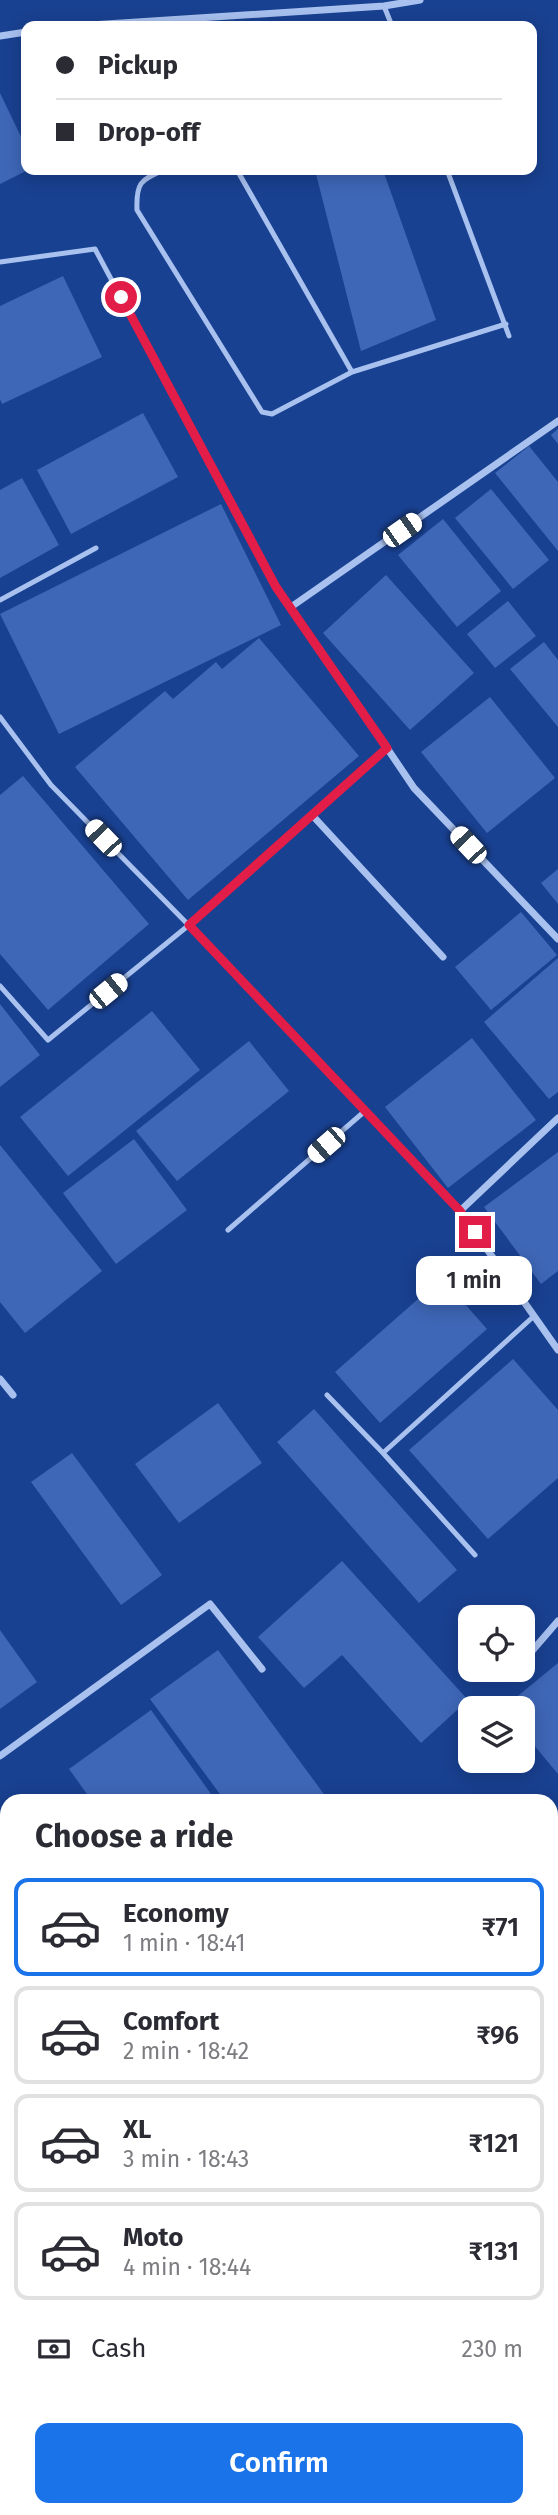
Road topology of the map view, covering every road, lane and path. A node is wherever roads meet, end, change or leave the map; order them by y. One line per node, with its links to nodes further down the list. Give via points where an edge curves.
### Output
1 (420, 0): 2 (street)
2 (384, 6): 3 (street); 4 (lane)
3 (215, 21)
4 (390, 21)
5 (21, 34): 6 (street)
6 (0, 36)
7 (152, 175): 13 (lane, via 144,178 136,192 137,210 262,412 272,414)
8 (240, 175): 13 (lane)
9 (449, 175): 11 (lane)
10 (0, 262): 17 (lane, via 95,248)
11 (506, 324): 12 (lane); 13 (lane)
12 (509, 336)
13 (352, 372)
14 (558, 421): 17 (street)
15 (96, 548): 16 (lane)
16 (0, 600)
17 (290, 607): 19 (lane)
18 (0, 718): 21 (lane, via 51,785)
19 (387, 748): 20 (lane); 22 (street, via 414,788)
20 (312, 815): 21 (lane); 24 (street)
21 (189, 925): 23 (lane); 25 (lane, via 48,1040)
22 (558, 939)
23 (215, 952): 26 (street)
24 (443, 957)
25 (0, 986)
26 (365, 1111): 28 (street); 29 (lane)
27 (558, 1118): 28 (street)
28 (460, 1211): 30 (street)
29 (228, 1230)
30 (534, 1316): 31 (street); 35 (lane)
31 (558, 1350)
32 (0, 1379): 33 (street)
33 (13, 1395)
34 (327, 1395): 35 (lane)
35 (383, 1453): 36 (lane)
36 (475, 1555)
37 (558, 1621): 38 (street)
38 (535, 1648)
39 (262, 1669): 40 (street, via 210,1604)
40 (0, 1756)

